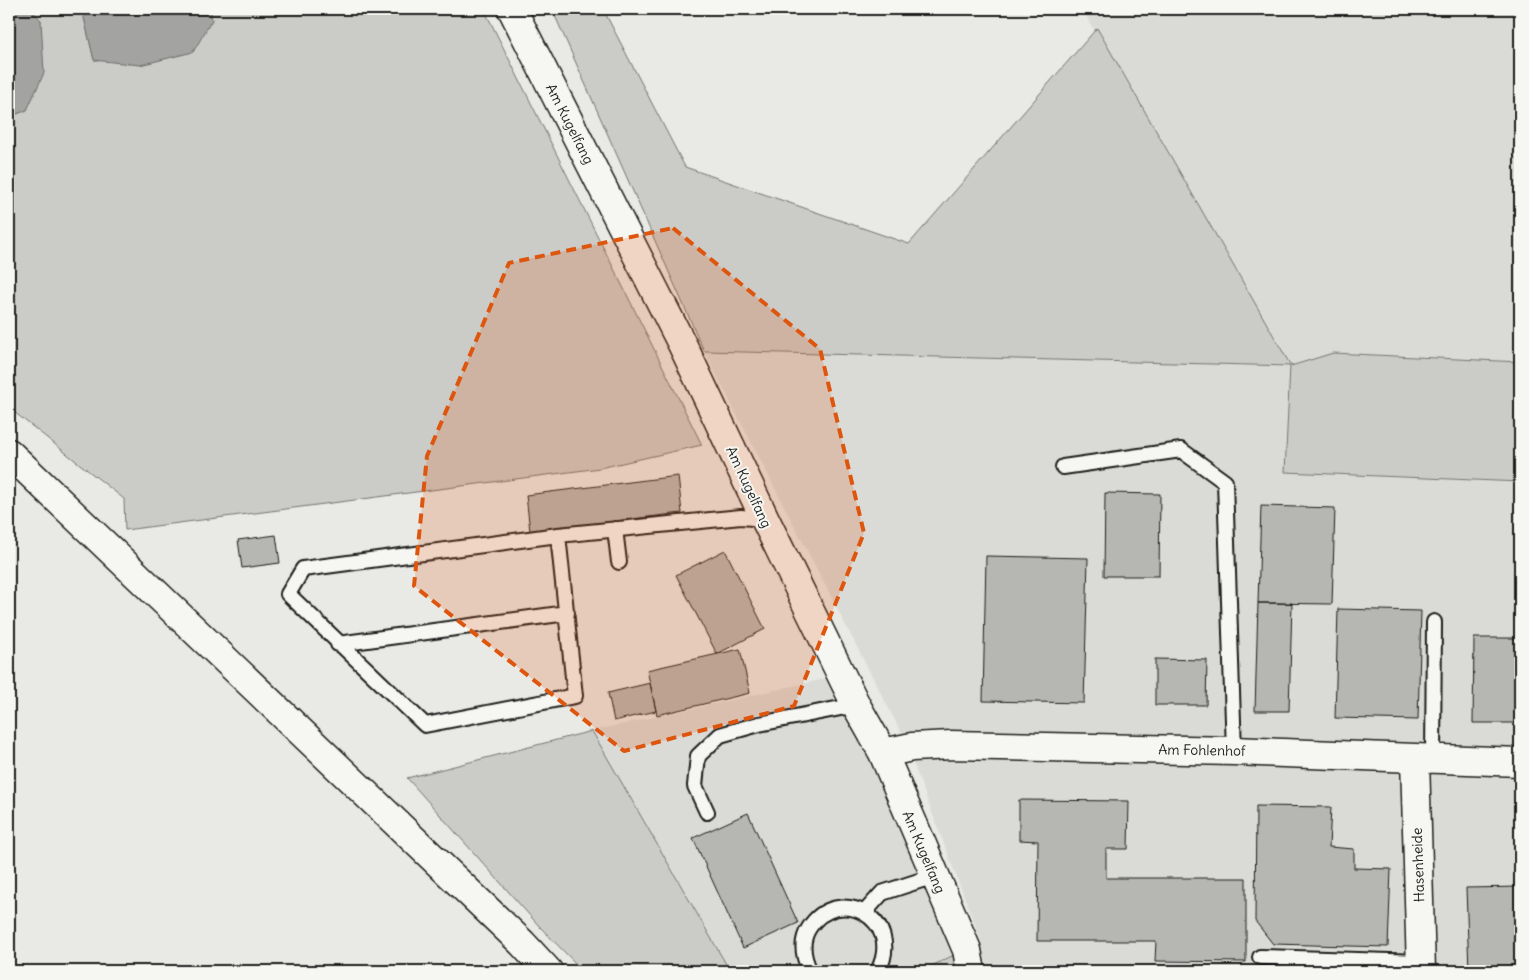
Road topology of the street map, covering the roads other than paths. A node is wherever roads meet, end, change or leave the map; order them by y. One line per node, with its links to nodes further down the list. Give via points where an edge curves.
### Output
1 (512, 9): 4 (street, Am Kugelfang, via 683,346)
2 (9, 453): 21 (street)
3 (1062, 467): 12 (lane, via 1181,450 1225,482)
4 (765, 519): 5 (lane, via 741,518); 11 (street, Am Kugelfang)
5 (615, 529): 6 (lane); 7 (lane)
6 (558, 535): 8 (lane); 10 (lane, via 303,569 288,594)
7 (619, 562)
8 (567, 613): 10 (lane); 10 (lane, via 575,696 426,725)
9 (1434, 622): 14 (lane)
10 (338, 644)
11 (856, 705): 13 (street, Am Kugelfang); 16 (lane, via 720,735 698,756 695,786)
12 (1234, 751): 13 (street, Am Fohlenhof, via 952,745); 14 (street, Am Fohlenhof)
13 (884, 753): 17 (street, Am Kugelfang)
14 (1424, 759): 15 (street, Am Fohlenhof); 20 (street, Hasenheide)
15 (1520, 762)
16 (706, 812)
17 (934, 876): 18 (lane, via 882,893); 24 (street, Am Kugelfang, via 966,950)
18 (864, 913): 22 (lane, via 852,908 838,908 814,920 803,945 804,959); 23 (lane, via 882,932 884,959)
19 (1260, 957): 20 (lane)
20 (1421, 966)
21 (548, 971)
22 (810, 971)
23 (878, 971)
24 (971, 971)

